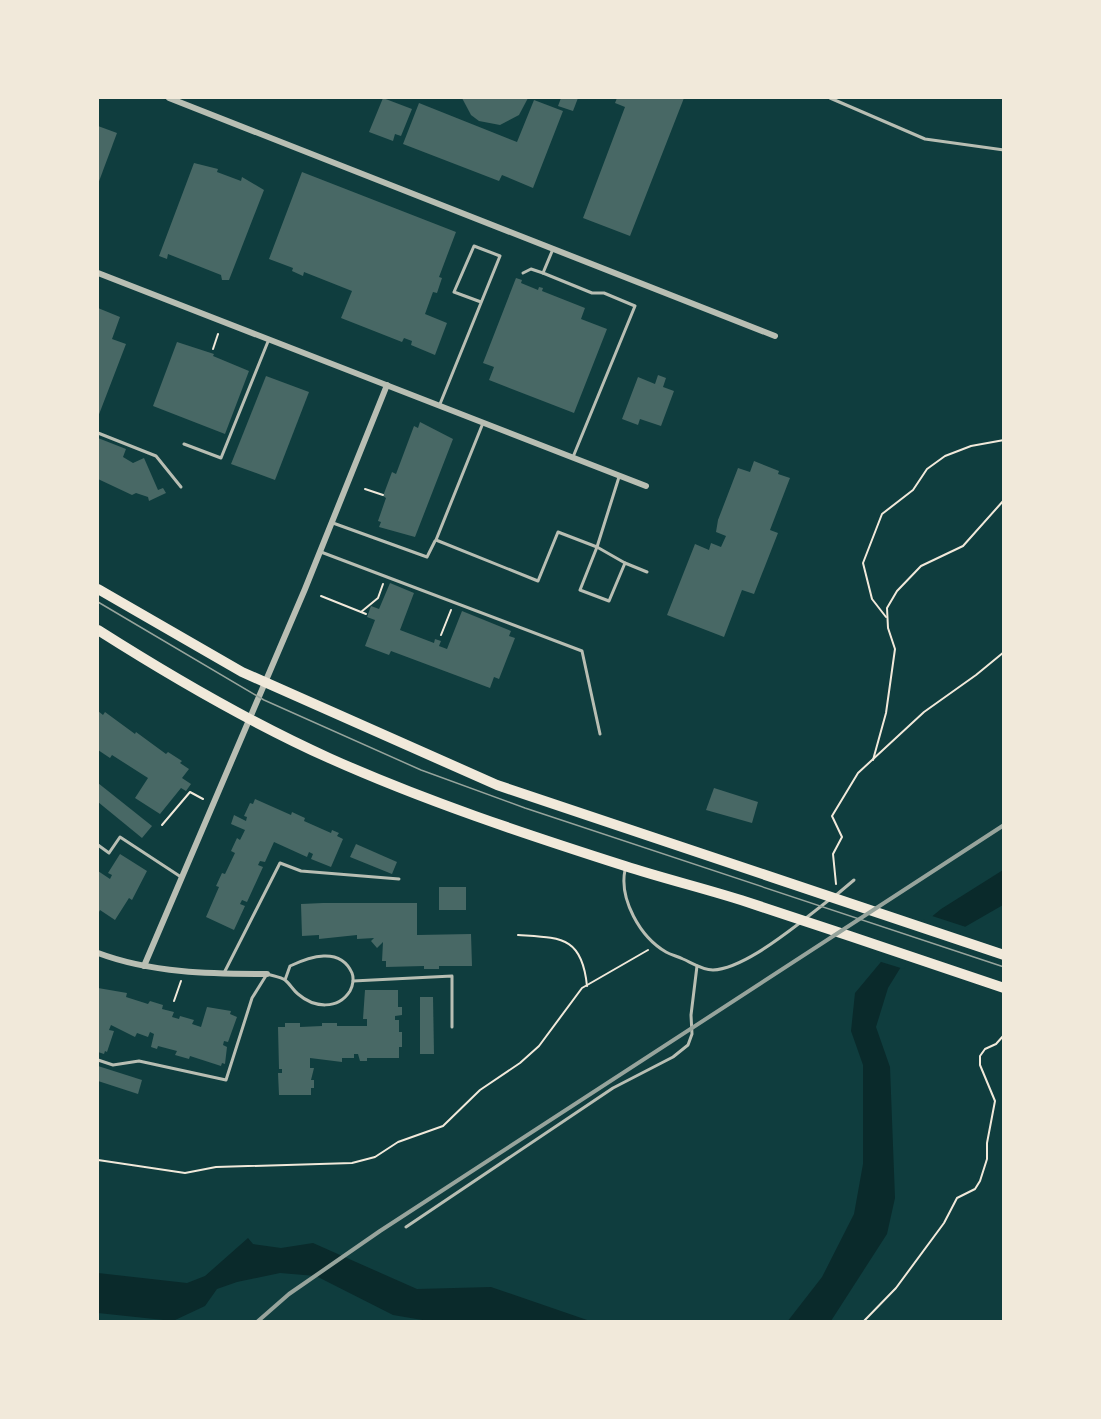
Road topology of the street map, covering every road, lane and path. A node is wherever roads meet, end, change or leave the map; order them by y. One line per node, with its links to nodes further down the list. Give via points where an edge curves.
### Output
1 (169, 98): 4 (street)
2 (830, 98): 3 (lane, via 925,139)
3 (1004, 150)
4 (553, 249): 7 (lane); 10 (street)
5 (98, 273): 11 (street)
6 (523, 273): 7 (lane, via 531,269)
7 (543, 273): 19 (lane, via 635,306)
8 (481, 302): 8 (lane, via 500,256 474,246 454,292); 14 (lane)
9 (218, 334): 12 (path)
10 (776, 336)
11 (269, 339): 13 (street); 18 (lane, via 222,458)
12 (213, 349)
13 (387, 385): 14 (street); 26 (street)
14 (439, 406): 15 (street)
15 (483, 423): 19 (street); 27 (lane)
16 (98, 433): 22 (lane, via 156,456)
17 (1004, 440): 38 (path, via 945,456 927,468 913,490 882,514 863,563 872,599)
18 (184, 444)
19 (573, 457): 20 (street)
20 (620, 476): 21 (street); 28 (lane)
21 (646, 486)
22 (181, 487)
23 (365, 489): 24 (path)
24 (383, 495)
25 (1004, 500): 38 (path, via 963,546 921,566 897,591 887,608)
26 (333, 523): 27 (lane, via 427,557); 29 (street)
27 (436, 540): 28 (lane, via 538,581 558,532)
28 (597, 548): 30 (lane); 30 (lane, via 580,590 609,601)
29 (321, 551): 32 (lane); 42 (street)
30 (625, 563): 31 (lane)
31 (647, 572)
32 (387, 575): 35 (lane); 36 (path, via 378,598)
33 (98, 589): 42 (main road, via 191,645)
34 (321, 596): 36 (path)
35 (454, 602): 40 (path); 44 (lane, via 582,651)
36 (361, 612): 37 (path)
37 (366, 614)
38 (887, 618): 45 (path, via 895,649)
39 (98, 630): 43 (main road)
40 (441, 635)
41 (1004, 652): 45 (path, via 924,711)
42 (265, 683): 43 (street); 57 (main road, via 497,785)
43 (250, 719): 49 (main road, via 328,758 411,792); 50 (street)
44 (600, 734)
45 (873, 760): 53 (path, via 858,773 832,816 842,837 833,854)
46 (203, 799): 47 (path, via 190,792)
47 (162, 825)
48 (98, 845): 50 (lane, via 109,853 120,837)
49 (626, 867): 56 (lane, via 624,891 636,921); 66 (main road)
50 (181, 878): 58 (street)
51 (399, 879): 61 (lane, via 301,871 280,863)
52 (854, 880): 53 (lane)
53 (839, 893): 59 (lane, via 783,936 734,965 712,970)
54 (518, 935): 65 (path, via 563,940 582,957)
55 (98, 952): 58 (street)
56 (666, 952): 59 (lane); 65 (path, via 651,949)
57 (1004, 955)
58 (144, 966): 60 (street)
59 (697, 966): 72 (lane, via 688,1045 613,1088)
60 (184, 971): 61 (street); 67 (path)
61 (224, 975): 62 (street)
62 (267, 975): 63 (lane); 70 (lane, via 252,998 226,1080 139,1061 113,1065)
63 (285, 980): 64 (lane, via 298,995 328,1006 348,993); 64 (lane, via 291,966 319,955 344,963)
64 (353, 981): 68 (lane, via 452,976)
65 (587, 986): 71 (path, via 570,1001 539,1046 480,1090 443,1126 398,1142 375,1156 352,1163 216,1167 185,1173)
66 (1004, 988)
67 (174, 1001)
68 (452, 1027)
69 (1004, 1035): 73 (path, via 980,1056 995,1101 980,1181 975,1189 957,1198 944,1223 896,1288)
70 (98, 1060)
71 (98, 1160)
72 (406, 1227)
73 (862, 1322)

